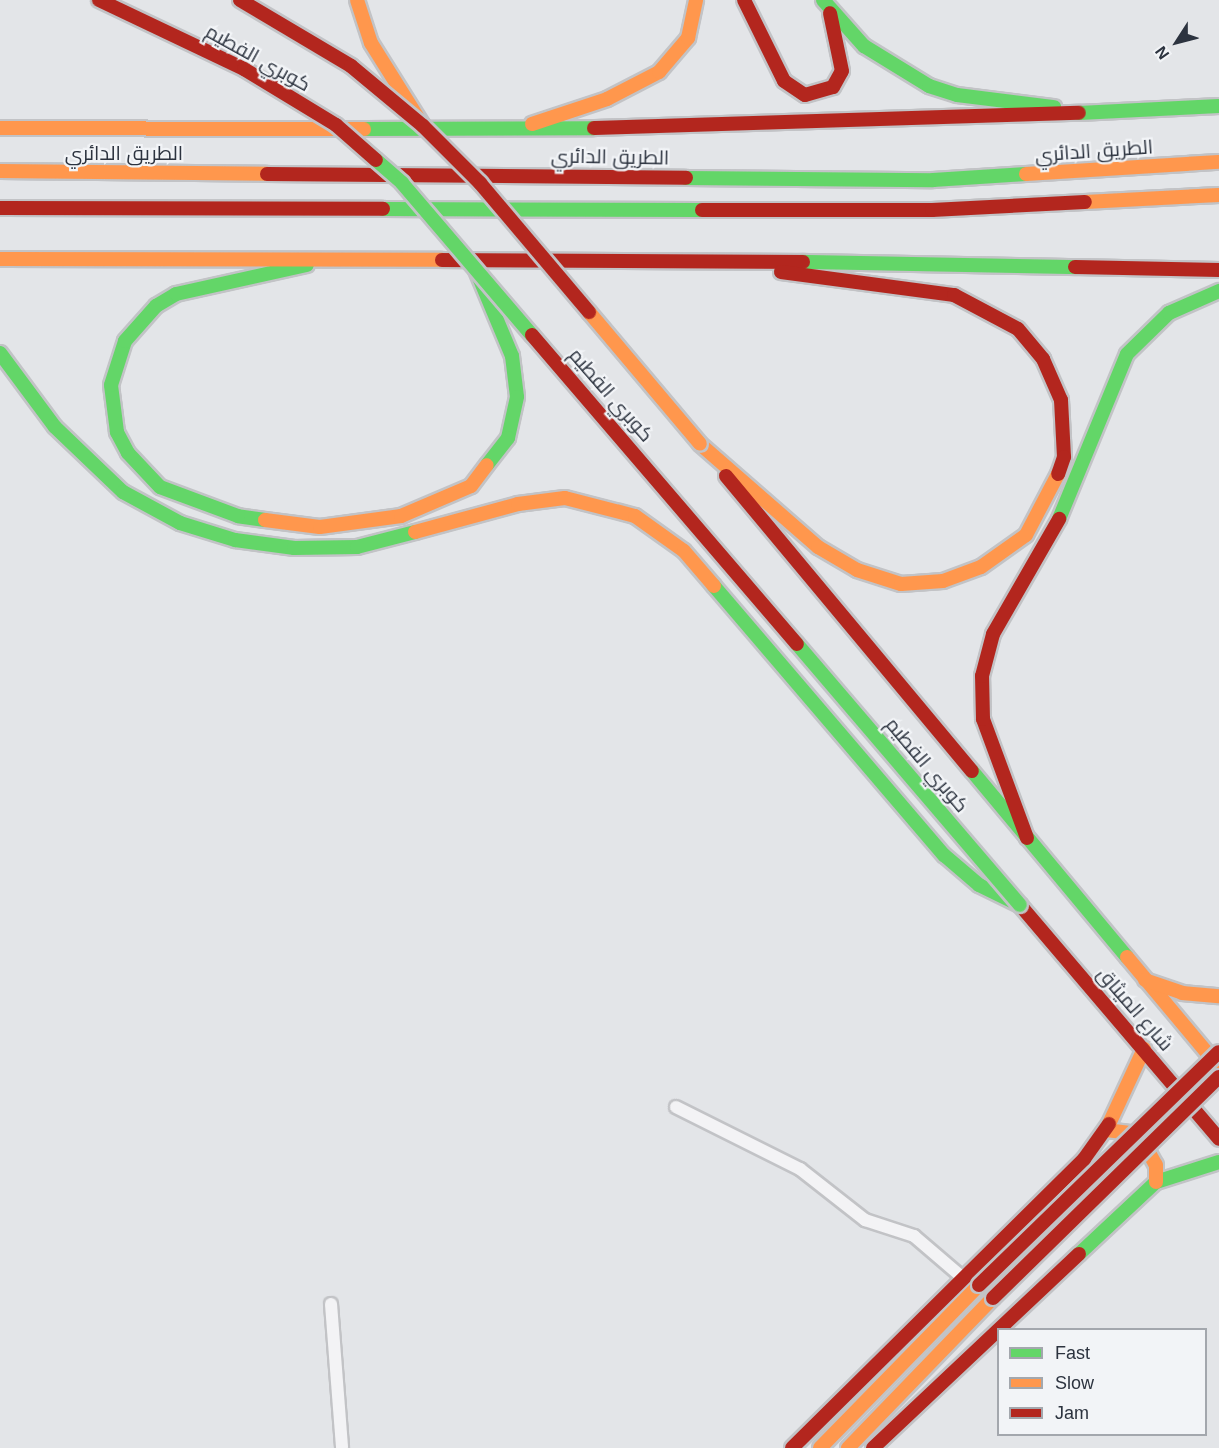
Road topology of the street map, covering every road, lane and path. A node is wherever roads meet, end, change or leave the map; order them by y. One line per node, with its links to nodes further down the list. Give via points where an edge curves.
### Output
1 (99, 0): 19 (main road, كوبري الفطيم, bridge, via 244,69 336,125 402,183)
2 (240, 0): 9 (main road, كوبري الفطيم, bridge, via 351,66)
3 (357, 0): 9 (main road, via 371,43)
4 (696, 0): 11 (main road, via 688,38 659,72 607,99)
5 (744, 0): 6 (main road, via 784,81 805,95 833,87 842,71 841,47)
6 (825, 3): 8 (main road, via 864,46 929,86)
7 (1219, 106): 8 (main road, الطريق الدائري)
8 (1077, 114): 11 (main road, الطريق الدائري)
9 (423, 126): 23 (main road, كوبري الفطيم, bridge, via 480,183)
10 (0, 128): 11 (main road, الطريق الدائري)
11 (512, 130)
12 (1219, 162): 13 (main road, الطريق الدائري, via 933,180)
13 (0, 171)
14 (1219, 195): 15 (main road, via 932,210)
15 (0, 208)
16 (330, 257): 17 (main road); 18 (main road); 19 (main road, via 199,287 156,306 138,322 116,362 111,385 117,432 128,453 160,487 237,516 320,528 363,525 434,505 486,472 515,418 512,356)
17 (0, 259)
18 (721, 260): 20 (main road); 23 (main road, via 810,277 928,289 996,312 1032,345 1054,379 1064,417 1064,457 1040,516 1005,552 943,581 901,584 857,570 818,547)
19 (476, 270): 25 (main road, كوبري الفطيم, bridge)
20 (1219, 270)
21 (1219, 291): 24 (main road, via 1169,313 1127,354 1071,497 993,634 982,676 983,719)
22 (0, 353): 25 (main road, via 55,427 114,485 180,523 235,540 294,548 357,547 518,504 565,498 635,516 684,551 944,855 979,885)
23 (700, 444): 24 (main road, كوبري الفطيم)
24 (1027, 838): 26 (main road, شارع الميثاق)
25 (1020, 905): 28 (main road, شارع الميثاق)
26 (1145, 980): 27 (main road, via 1182,993); 30 (main road, شارع الميثاق)
27 (1219, 996)
28 (1144, 1048): 33 (main road); 34 (main road, شارع الميثاق)
29 (1219, 1052): 43 (main road, bridge, via 979,1285)
30 (1219, 1067)
31 (1219, 1077): 44 (main road, bridge, via 993,1298)
32 (676, 1107): 37 (street, via 800,1169 865,1220 914,1236)
33 (1106, 1130): 36 (main road, via 1130,1133 1143,1142 1154,1156); 37 (main road)
34 (1219, 1139)
35 (1219, 1162): 36 (main road, via 1180,1170)
36 (1156, 1182): 39 (main road)
37 (963, 1278): 42 (main road)
38 (331, 1304): 41 (street)
39 (1001, 1328)
40 (997, 1331): 45 (main road)
41 (342, 1448)
42 (792, 1448)
43 (820, 1448)
44 (848, 1448)
45 (873, 1448)

